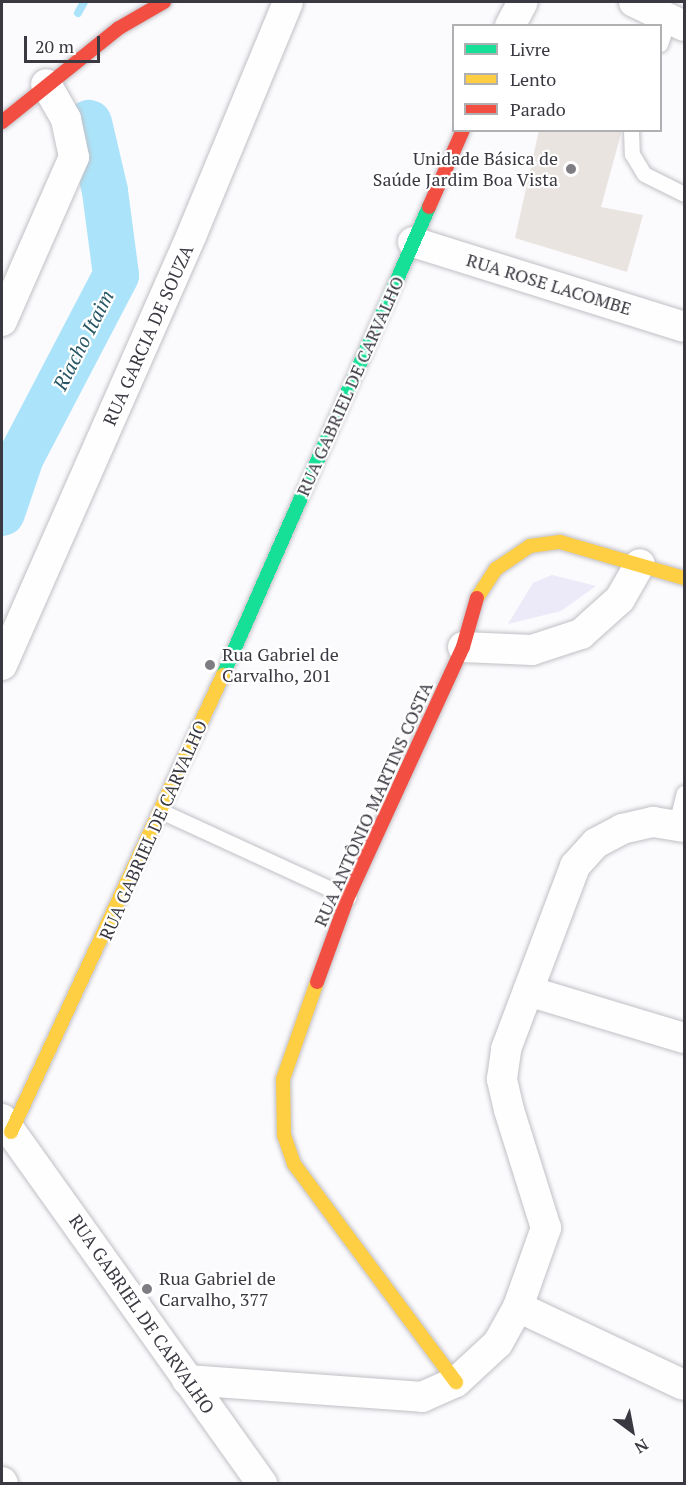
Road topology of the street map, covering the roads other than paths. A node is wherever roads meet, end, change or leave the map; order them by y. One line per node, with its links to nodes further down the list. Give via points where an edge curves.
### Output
1 (164, 2): 7 (street, via 119,28)
2 (288, 2): 18 (street, RUA GARCIA DE SOUZA, via 192,234)
3 (523, 2): 5 (street)
4 (634, 2): 6 (street)
5 (511, 24)
6 (671, 29)
7 (46, 84): 8 (street); 13 (street, via 66,119 74,157)
8 (2, 122)
9 (462, 132): 12 (street, RUA GABRIEL DE CARVALHO)
10 (631, 132): 11 (lane, via 632,154 644,174)
11 (684, 194)
12 (413, 242): 14 (street, RUA ROSE LACOMBE); 20 (street, RUA GABRIEL DE CARVALHO)
13 (2, 321)
14 (684, 327)
15 (640, 564): 16 (street, RUA ANTÔNIO MARTINS COSTA); 17 (street, via 620,599 581,634 532,650); 17 (street, RUA ANTÔNIO MARTINS COSTA, via 560,542 530,546 504,562 485,585 475,601)
16 (684, 578)
17 (463, 647): 22 (street, RUA ANTÔNIO MARTINS COSTA)
18 (2, 665)
19 (684, 793): 21 (lane)
20 (163, 812): 22 (lane); 25 (street, RUA GABRIEL DE CARVALHO)
21 (680, 825): 23 (street, via 622,829 596,843 575,866)
22 (348, 897): 28 (street, RUA ANTÔNIO MARTINS COSTA, via 283,1079 284,1135 294,1164)
23 (528, 991): 24 (street); 26 (street, via 507,1049 502,1078 546,1228)
24 (684, 1038)
25 (6, 1126): 27 (street, RUA GABRIEL DE CARVALHO)
26 (518, 1307): 28 (street, via 498,1343); 29 (street)
27 (187, 1380): 28 (street, via 399,1399 422,1397); 30 (street, RUA GABRIEL DE CARVALHO)
28 (456, 1382)
29 (684, 1385)
30 (262, 1484)

